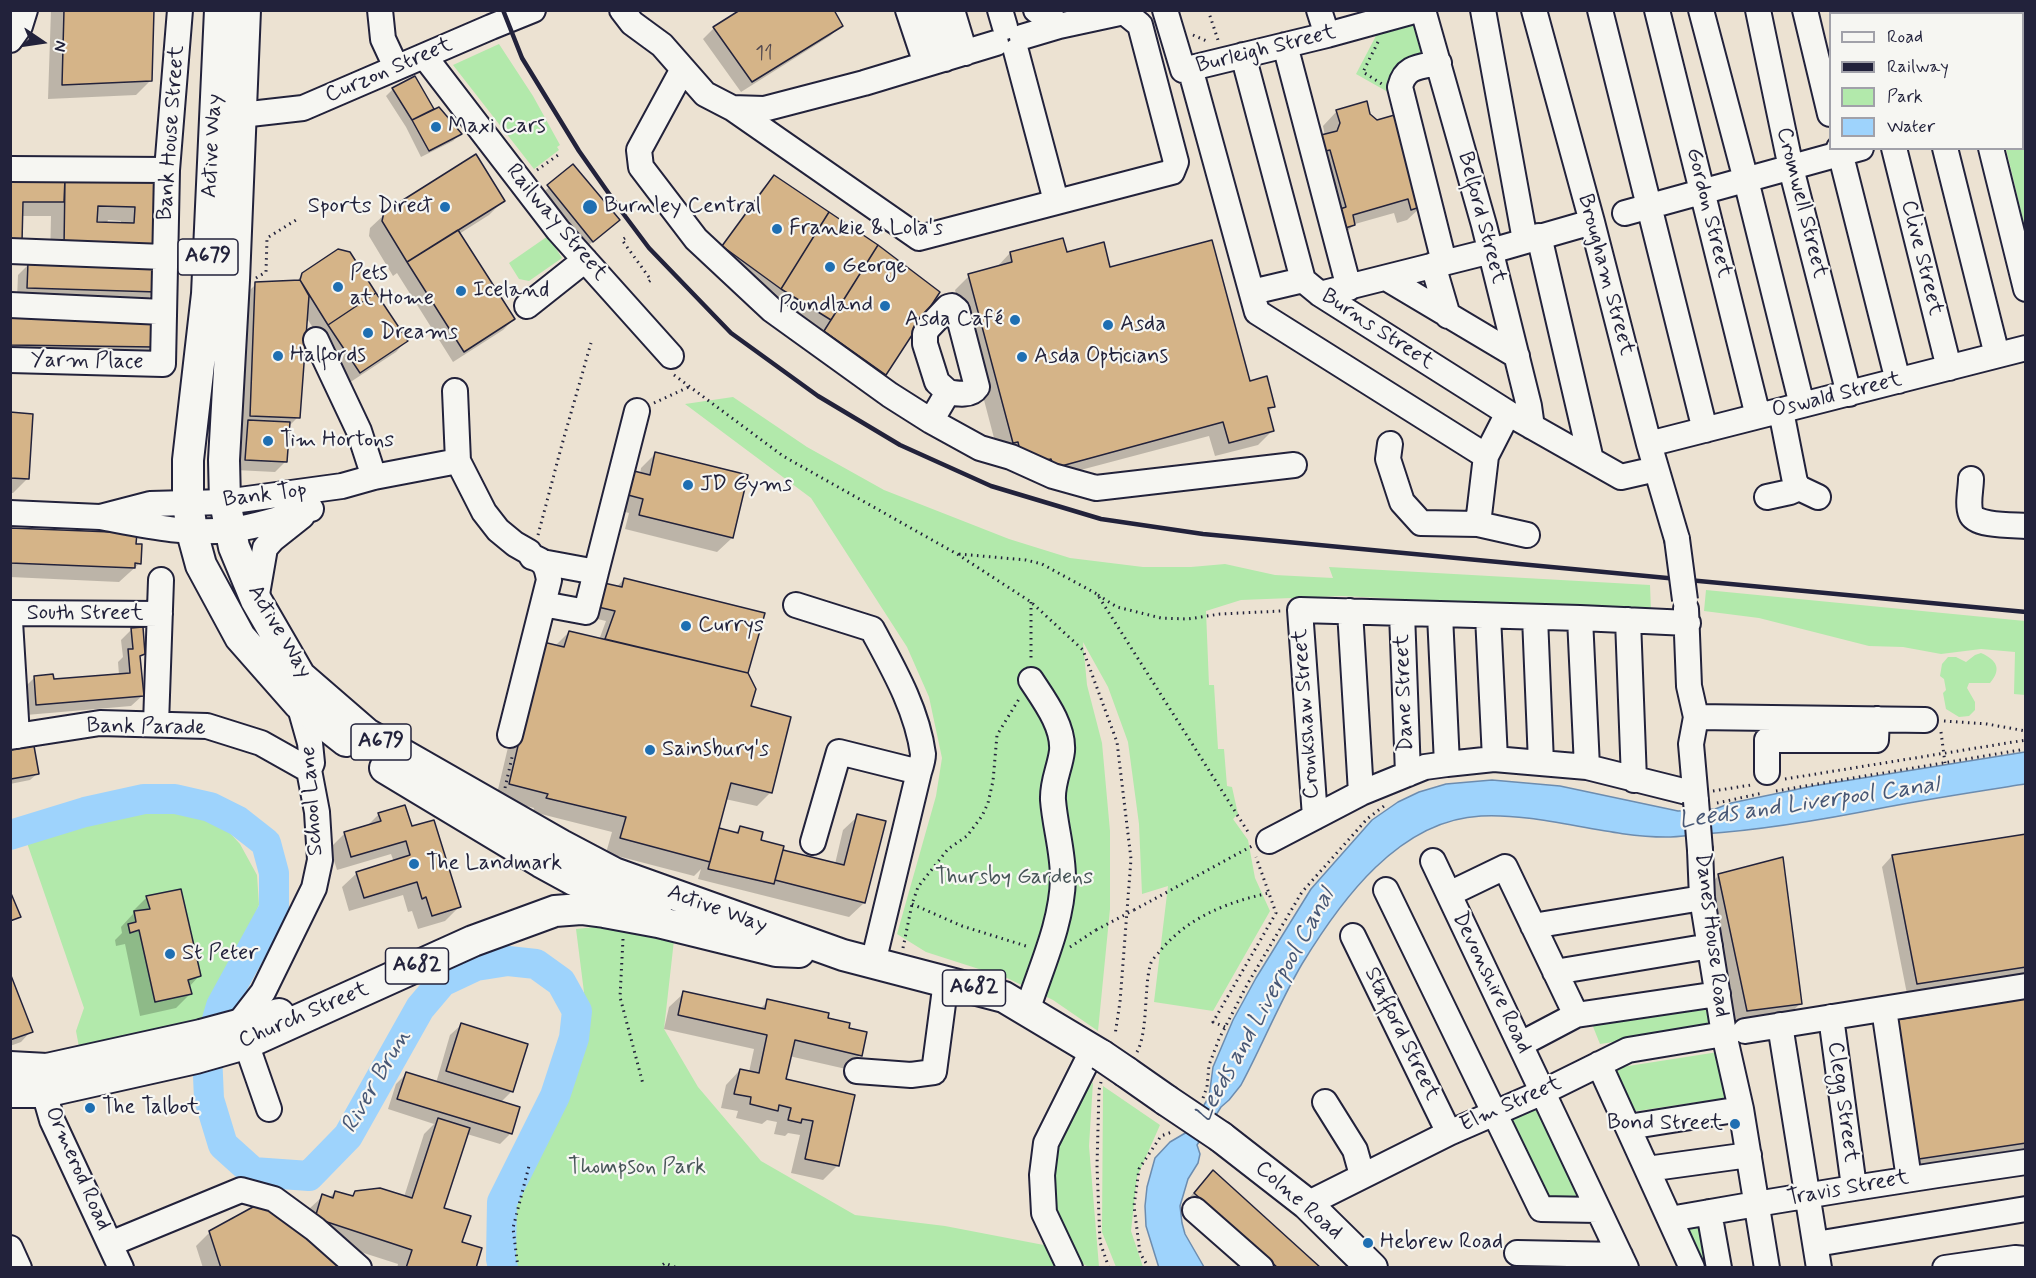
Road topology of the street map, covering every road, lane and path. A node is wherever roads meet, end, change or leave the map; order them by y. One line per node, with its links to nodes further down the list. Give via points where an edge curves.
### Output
1 (25, 10): 28 (street)
2 (180, 10): 48 (street, Bank House Street)
3 (220, 10): 107 (main road, Active Way / A679, via 207,294 188,460)
4 (245, 10): 40 (main road, Active Way / A679)
5 (380, 10): 34 (street, via 383,39)
6 (533, 10): 31 (street, Curzon Street)
7 (622, 10): 35 (street)
8 (908, 10): 29 (street)
9 (931, 10): 29 (street)
10 (952, 10): 29 (street)
11 (966, 10): 29 (street)
12 (1036, 10): 13 (street, via 1042,14)
13 (1051, 10)
14 (1165, 10): 36 (street)
15 (1208, 10): 32 (path)
16 (1319, 10): 27 (street)
17 (1419, 10): 26 (street, Burleigh Street)
18 (1423, 10): 33 (street, Belford Street)
19 (1483, 10): 57 (street)
20 (1534, 10): 56 (street, Brougham Street)
21 (1600, 10): 53 (street)
22 (1657, 10): 51 (street, Gordon Street)
23 (1701, 10): 49 (street)
24 (1758, 10): 46 (street, Cromwell Street)
25 (1804, 10): 39 (street)
26 (1379, 16): 27 (street, Burleigh Street); 37 (path, via 1383,34 1363,72 1391,90)
27 (1327, 35): 30 (street, Burleigh Street)
28 (10, 40)
29 (984, 44): 38 (street, via 764,109); 52 (street); 52 (street, via 1124,12 1140,25 1176,162 1172,172)
30 (1285, 45): 32 (street, Burleigh Street); 68 (street)
31 (425, 57): 34 (street, Curzon Street); 50 (street, Railway Street)
32 (1234, 57): 36 (street, Burleigh Street); 67 (street, Burns Street)
33 (1438, 63): 37 (street, via 1411,69 1403,76); 60 (street, Belford Street)
34 (396, 67): 40 (street, Curzon Street, via 303,108)
35 (683, 69): 38 (street, via 705,94); 91 (street, via 639,150 641,167 696,239 771,310)
36 (1186, 69): 70 (street)
37 (1400, 87): 63 (street)
38 (732, 108): 52 (street, via 919,238)
39 (1829, 110)
40 (241, 115): 107 (main road, Active Way / A679, via 224,460)
41 (1847, 150): 46 (street); 83 (street)
42 (1894, 150): 82 (street, Clive Street)
43 (1946, 150): 77 (street)
44 (1991, 150): 69 (street)
45 (561, 153): 50 (path)
46 (1791, 168): 49 (street); 87 (street, Cromwell Street)
47 (10, 169): 48 (street)
48 (167, 170): 61 (street, Bank House Street)
49 (1746, 180): 51 (street); 89 (street)
50 (520, 181): 62 (street, Railway Street)
51 (1703, 193): 53 (street); 89 (street, Gordon Street)
52 (1056, 201)
53 (1649, 206): 54 (street); 93 (street)
54 (1625, 213)
55 (297, 220): 65 (path, via 267,238 266,272)
56 (1592, 222): 57 (street); 95 (street, Brougham Street)
57 (1532, 238): 60 (street); 97 (street)
58 (622, 240): 66 (path, via 651,280)
59 (10, 251): 61 (street)
60 (1491, 251): 63 (street); 78 (street, Belford Street)
61 (164, 257): 73 (street, Bank House Street)
62 (585, 260): 72 (street); 80 (street, Railway Street)
63 (1439, 264): 64 (street); 74 (street)
64 (1386, 278): 68 (street); 74 (street)
65 (249, 281)
66 (647, 284)
67 (1312, 287): 68 (street); 70 (street); 90 (street, Burns Street)
68 (1349, 288)
69 (2025, 289)
70 (1252, 292): 96 (street, via 1257,312)
71 (10, 305): 73 (street)
72 (527, 306)
73 (163, 312): 81 (street, Bank House Street)
74 (1448, 316): 78 (street)
75 (316, 340): 101 (street, via 359,431)
76 (2025, 348): 77 (street, Oswald Street)
77 (1997, 355): 82 (street, Oswald Street)
78 (1517, 356): 92 (street, Belford Street)
79 (10, 360): 81 (street, Yarm Place)
80 (669, 363): 84 (path)
81 (163, 364)
82 (1949, 368): 83 (street, Oswald Street)
83 (1898, 381): 87 (street, Oswald Street)
84 (691, 386): 88 (path); 111 (path, via 783,456)
85 (455, 391): 98 (street)
86 (948, 392): 91 (street)
87 (1848, 394): 89 (street, Oswald Street)
88 (637, 411): 113 (street)
89 (1781, 411): 93 (street, Oswald Street); 104 (street, via 1795,482 1808,492)
90 (1508, 413): 92 (street, Burns Street); 96 (street)
91 (931, 421): 99 (street, via 980,448 1096,488)
92 (1532, 427): 97 (street, Burns Street)
93 (1705, 430): 95 (street, Oswald Street)
94 (1390, 444): 108 (street, via 1388,459 1402,502 1421,523)
95 (1649, 444): 100 (street, Brougham Street)
96 (1486, 456): 108 (street)
97 (1591, 460): 100 (street, Burns Street, via 1621,477)
98 (458, 461): 101 (street, Bank Top); 112 (street, via 484,512 498,530)
99 (1294, 465)
100 (1656, 469): 122 (street, Brougham Street, bridge, via 1677,539)
101 (374, 477): 103 (street, Bank Top)
102 (1971, 479): 109 (street, via 1970,508 1974,519)
103 (342, 486): 105 (street, Bank Top); 107 (street, Bank Top)
104 (1767, 497)
105 (311, 509): 107 (street, Bank Top); 116 (street, Bank Top, via 265,548)
106 (10, 513): 107 (street, via 100,517 149,527)
107 (209, 517): 116 (main road, Active Way / A679, via 234,547); 133 (main road, Active Way / A679, via 201,565 240,637)
108 (1478, 524): 110 (street)
109 (2025, 526)
110 (1527, 535)
111 (957, 554): 115 (path, via 1042,564); 117 (path)
112 (542, 562): 113 (street); 118 (street, via 549,580)
113 (596, 572): 118 (street, via 586,612)
114 (161, 580): 125 (street)
115 (1096, 594): 120 (path, via 1117,607 1161,618); 158 (path, via 1249,834)
116 (256, 600): 159 (main road, Active Way / A679, via 300,676 367,734)
117 (1031, 602): 132 (path); 191 (path, via 1083,650 1117,742 1131,859 1120,1002)
118 (543, 603): 139 (street)
119 (796, 604): 150 (street, via 872,629 914,720 923,756)
120 (1300, 610): 121 (street); 156 (street, Cronkshaw Street)
121 (1350, 611): 124 (street); 154 (street)
122 (1686, 612): 130 (street); 134 (street, Danes House Road, via 1689,686)
123 (10, 613): 125 (street, South Street)
124 (1402, 613): 126 (street); 151 (street, Dane Street)
125 (160, 614): 137 (street)
126 (1440, 615): 127 (street); 147 (street)
127 (1488, 616): 128 (street); 144 (street)
128 (1535, 617): 129 (street); 145 (street)
129 (1580, 618): 130 (street); 148 (street)
130 (1628, 620): 153 (street)
131 (10, 621): 140 (street)
132 (1031, 680): 167 (path, via 997,735 993,781 982,816 967,836 932,867 918,886); 183 (street, via 1055,717 1062,747 1053,782 1053,801 1063,877 1052,938)
133 (299, 704): 149 (street, School Lane, via 310,743); 162 (main road, Active Way / A679, via 361,754)
134 (1696, 717): 135 (street); 155 (street, Danes House Road, via 1691,744)
135 (1877, 719): 136 (street); 152 (street, via 1876,740 1767,740)
136 (1932, 720): 138 (path); 143 (path)
137 (156, 724): 140 (street, Bank Parade, via 100,723); 149 (street, Bank Parade, via 207,726 261,743)
138 (2025, 731)
139 (510, 735)
140 (14, 736)
141 (2025, 740): 143 (path)
142 (2025, 749): 146 (path)
143 (1943, 752): 146 (path); 152 (path)
144 (1495, 759): 145 (street); 147 (street)
145 (1541, 763): 148 (street)
146 (1945, 763): 155 (path, via 1745,796)
147 (1447, 764): 151 (street)
148 (1587, 767): 153 (street)
149 (309, 770): 189 (street, School Lane, via 320,860 314,888 263,992)
150 (919, 772): 157 (street, via 839,752); 177 (street)
151 (1408, 774): 154 (street)
152 (1767, 779): 155 (path)
153 (1634, 780): 155 (street)
154 (1361, 793): 156 (street)
155 (1704, 797): 166 (street, Danes House Road, bridge)
156 (1315, 818): 158 (street)
157 (813, 842)
158 (1259, 842): 164 (path); 171 (path, bridge)
159 (561, 845): 161 (main road, Active Way / A679); 162 (main road, via 572,865)
160 (1433, 861): 165 (street, Devonshire Road)
161 (614, 873): 162 (main road, Church Street / A682); 176 (main road, Active Way / A679)
162 (574, 880): 168 (main road); 175 (main road, Active Way / A679, via 621,898); 189 (main road, Church Street / A682, via 425,940 300,1009)
163 (1386, 890): 202 (street)
164 (1269, 893): 187 (path, via 1276,913 1213,1022); 191 (path, via 1207,913 1168,942 1150,963 1139,1048)
165 (1449, 894): 170 (street, via 1505,867); 190 (street, Devonshire Road)
166 (1702, 898): 170 (street); 174 (street, Danes House Road)
167 (912, 904): 173 (path, via 962,926); 177 (path)
168 (555, 911): 169 (main road, Church Street / A682, via 581,909); 189 (main road, Church Street / A682)
169 (624, 916): 175 (main road, Active Way / A682, via 776,951); 196 (path, via 620,997)
170 (1533, 926): 178 (street)
171 (1096, 930)
172 (1353, 936): 205 (street, Stafford Street)
173 (1026, 946)
174 (1710, 946): 178 (street); 181 (street, Danes House Road)
175 (808, 952): 176 (main road, Active Way / A679)
176 (843, 955): 177 (main road, A682)
177 (886, 966): 179 (main road, A682)
178 (1555, 972): 184 (street)
179 (946, 981): 183 (main road, A682, via 1004,997); 194 (street, via 934,1072 911,1075)
180 (2025, 986): 182 (street, Elm Street)
181 (1718, 994): 184 (street); 188 (street, Danes House Road)
182 (1884, 1009): 185 (street, Elm Street); 211 (street)
183 (1027, 1011): 191 (main road, A682)
184 (1576, 1015): 190 (street)
185 (1831, 1017): 186 (street, Elm Street); 212 (street, Clegg Street)
186 (1780, 1025): 188 (street, Elm Street); 213 (street)
187 (1225, 1027)
188 (1735, 1032): 192 (street, Elm Street, via 1628,1050); 201 (street, Danes House Road)
189 (220, 1040): 195 (main road, Church Street / A682); 200 (street)
190 (1521, 1044): 198 (street, Devonshire Road)
191 (1107, 1058): 214 (main road, Colne Road / A682, bridge, via 1221,1137); 227 (street, via 1046,1143 1042,1175 1044,1213); 235 (path, via 1099,1090 1098,1177 1100,1242)
192 (1599, 1064): 198 (street, Elm Street); 203 (street)
193 (10, 1067): 195 (main road, Church Street / A682)
194 (857, 1071)
195 (46, 1080): 197 (main road, Church Street / A682); 221 (street, Ormerod Road, via 52,1120)
196 (643, 1084)
197 (10, 1092)
198 (1543, 1092): 202 (street, Elm Street); 218 (street, Devonshire Road)
199 (1325, 1102): 210 (street, via 1355,1150)
200 (269, 1109)
201 (1741, 1109): 203 (street); 206 (street, Danes House Road)
202 (1496, 1113): 205 (street, Elm Street); 218 (street, via 1541,1209)
203 (1628, 1127): 209 (street)
204 (1179, 1130): 236 (path, via 1161,1136 1139,1169 1134,1206 1140,1253)
205 (1449, 1133): 210 (street, Elm Street)
206 (1749, 1155): 209 (street); 215 (street, Danes House Road)
207 (2025, 1162): 211 (street, Travis Street)
208 (529, 1166): 232 (path, via 513,1228)
209 (1647, 1169): 220 (street)
210 (1362, 1175): 214 (street, Elm Street)
211 (1909, 1179): 212 (street, Travis Street)
212 (1854, 1187): 213 (street, Travis Street)
213 (1808, 1196): 215 (street, Travis Street); 224 (street)
214 (1307, 1204): 238 (main road, Colne Road / A682)
215 (1757, 1204): 219 (street, Travis Street); 241 (street, Danes House Road)
216 (2025, 1209): 224 (street)
217 (1195, 1210): 237 (street)
218 (1598, 1210): 226 (street, Devonshire Road)
219 (1709, 1212): 220 (street, Travis Street); 240 (street)
220 (1670, 1219): 239 (street)
221 (110, 1244): 230 (street, Ormerod Road); 231 (street, via 241,1190 274,1199)
222 (10, 1248): 229 (street)
223 (1517, 1253): 226 (street)
224 (1817, 1256)
225 (2025, 1259): 228 (street)
226 (1623, 1262)
227 (1071, 1265)
228 (1956, 1267)
229 (19, 1268)
230 (121, 1268)
231 (359, 1268)
232 (518, 1268)
233 (658, 1268): 234 (path, via 664,1263)
234 (677, 1268)
235 (1109, 1268)
236 (1149, 1268)
237 (1261, 1268)
238 (1372, 1268)
239 (1692, 1268)
240 (1719, 1268)
241 (1767, 1268)

